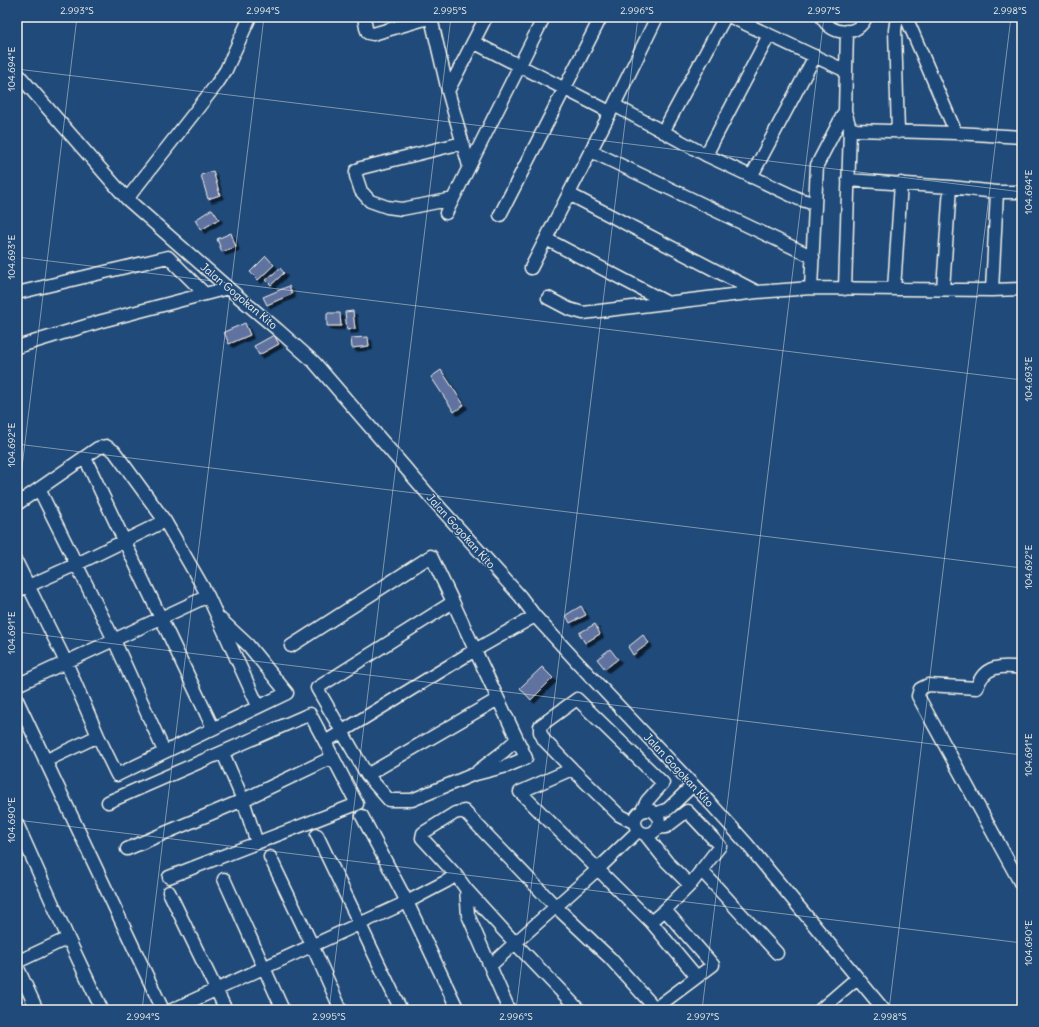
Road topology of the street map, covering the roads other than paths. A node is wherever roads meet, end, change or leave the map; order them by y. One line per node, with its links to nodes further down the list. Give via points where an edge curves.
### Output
1 (250, 17): 42 (street, via 223,75)
2 (364, 17): 14 (street, via 368,33 372,34)
3 (432, 17): 14 (street); 23 (street)
4 (486, 17): 17 (street)
5 (544, 17): 19 (street)
6 (601, 17): 22 (street)
7 (657, 17): 24 (street)
8 (725, 17): 27 (street)
9 (730, 17): 16 (street)
10 (822, 17): 15 (street, via 830,28 841,32)
11 (866, 17): 15 (street, via 864,23 854,30)
12 (897, 17): 28 (street, via 895,30)
13 (906, 17): 29 (street)
14 (414, 20)
15 (847, 31): 20 (street)
16 (769, 35): 18 (street); 33 (street)
17 (473, 42): 19 (street); 23 (street)
18 (815, 56): 20 (street); 35 (street)
19 (520, 66): 22 (street); 34 (street)
20 (846, 71): 25 (street)
21 (17, 73): 42 (street, Jalan Gogokan Kito)
22 (564, 89): 24 (street); 46 (street)
23 (448, 91): 31 (street)
24 (612, 109): 27 (street); 32 (street)
25 (845, 111): 26 (street); 44 (street, via 817,165)
26 (850, 128): 28 (street); 36 (street)
27 (663, 132): 33 (street)
28 (898, 132): 29 (street)
29 (956, 133): 30 (street)
30 (1022, 137)
31 (462, 143): 34 (street); 43 (street, via 356,171 362,191 370,201 387,207 402,209)
32 (591, 151): 41 (street); 48 (street)
33 (706, 155): 35 (street)
34 (468, 166): 43 (street)
35 (751, 177): 44 (street)
36 (848, 180): 37 (street); 52 (street)
37 (901, 183): 38 (street); 53 (street)
38 (950, 187): 39 (street); 54 (street)
39 (997, 192): 40 (street); 56 (street)
40 (1022, 192)
41 (569, 194): 47 (street); 57 (street)
42 (127, 199): 50 (street, Jalan Gogokan Kito)
43 (453, 199): 45 (street)
44 (815, 204): 48 (street)
45 (446, 212)
46 (500, 215)
47 (546, 239): 49 (street); 61 (street)
48 (812, 257): 51 (street)
49 (531, 268)
50 (228, 288): 59 (street); 75 (street, Jalan Gogokan Kito, via 314,362)
51 (811, 288): 52 (street); 57 (street)
52 (845, 289): 53 (street)
53 (894, 289): 54 (street)
54 (943, 289): 56 (street)
55 (1022, 289): 56 (street)
56 (992, 290)
57 (757, 292): 61 (street)
58 (17, 293): 59 (street, via 168,257)
59 (205, 294): 62 (street)
60 (548, 298): 61 (street, via 583,314)
61 (666, 302)
62 (17, 347)
63 (85, 458): 64 (street); 66 (street, via 98,448 106,446 114,451); 67 (street)
64 (39, 488): 65 (street); 69 (street)
65 (17, 504)
66 (165, 521): 67 (street); 72 (street)
67 (125, 542): 69 (street); 76 (street)
68 (17, 563): 70 (street)
69 (77, 564): 70 (street); 77 (street)
70 (28, 586): 71 (street); 80 (street)
71 (17, 591)
72 (208, 596): 74 (street); 76 (street)
73 (453, 602): 78 (street, via 431,556); 79 (street); 87 (street, via 317,688)
74 (217, 616): 85 (street); 85 (street, via 248,645 287,693)
75 (535, 616): 79 (street); 98 (street, Jalan Gogokan Kito)
76 (162, 618): 77 (street); 86 (street)
77 (114, 640): 80 (street); 91 (street)
78 (291, 646)
79 (475, 650): 83 (street); 87 (street)
80 (66, 662): 82 (street); 88 (street)
81 (1022, 668): 117 (street, via 995,668 979,680 977,688 928,685 920,689 918,696)
82 (17, 685)
83 (498, 699): 89 (street); 96 (street)
84 (17, 700): 94 (street)
85 (258, 706): 86 (street)
86 (213, 728): 91 (street)
87 (342, 732): 90 (street); 96 (street)
88 (98, 736): 91 (street, via 117,775); 94 (street)
89 (517, 739): 97 (street); 97 (street, via 526,758)
90 (326, 742): 92 (street, via 310,714); 93 (street)
91 (164, 752)
92 (223, 753): 99 (street); 100 (street)
93 (333, 757): 99 (street); 108 (street, via 357,804)
94 (46, 761): 139 (street)
95 (572, 770): 101 (street, via 544,740 540,726 577,699 663,783); 106 (street, via 619,815); 111 (street, via 520,792)
96 (367, 775): 97 (street, via 389,800 412,800)
97 (472, 775)
98 (693, 785): 102 (street, via 668,809); 134 (street, Jalan Gogokan Kito, via 747,844)
99 (243, 800): 108 (street); 109 (street)
100 (108, 802)
101 (641, 812): 102 (street, via 650,811); 106 (street, via 638,814)
102 (655, 814): 105 (street, via 658,820)
103 (362, 816): 120 (street)
104 (17, 824): 125 (street)
105 (657, 828): 106 (street, via 652,833); 112 (street, via 666,827 687,811 720,846)
106 (639, 829): 111 (street); 116 (street)
107 (317, 835): 124 (street)
108 (257, 843): 114 (street)
109 (127, 849)
110 (270, 857): 127 (street)
111 (598, 869): 121 (street); 123 (street)
112 (701, 870): 116 (street); 128 (street)
113 (456, 875): 118 (street); 120 (street); 121 (street, via 422,838 423,833 455,813 464,811)
114 (168, 877)
115 (224, 879): 132 (street)
116 (690, 885): 122 (street)
117 (1022, 886)
118 (466, 889): 126 (street); 131 (street, via 468,915)
119 (169, 892): 135 (street)
120 (407, 902): 124 (street); 145 (street)
121 (555, 906): 126 (street); 136 (street, via 610,958)
122 (665, 910): 123 (street); 133 (street, via 713,965)
123 (651, 922): 133 (street)
124 (360, 924): 127 (street); 144 (street)
125 (68, 938): 129 (street); 138 (street)
126 (515, 943): 131 (street); 147 (street)
127 (312, 945): 132 (street); 143 (street)
128 (777, 953)
129 (17, 962)
130 (17, 966): 137 (street)
131 (490, 966): 146 (street)
132 (264, 968): 135 (street); 142 (street)
133 (697, 977): 136 (street)
134 (857, 978): 148 (street); 149 (street, Jalan Gogokan Kito)
135 (216, 990): 140 (street); 141 (street)
136 (654, 1009)
137 (38, 1010)
138 (102, 1010)
139 (164, 1010)
140 (172, 1010)
141 (226, 1010)
142 (283, 1010)
143 (341, 1010)
144 (402, 1010)
145 (458, 1010)
146 (509, 1010)
147 (580, 1010)
148 (820, 1010)
149 (884, 1010)

